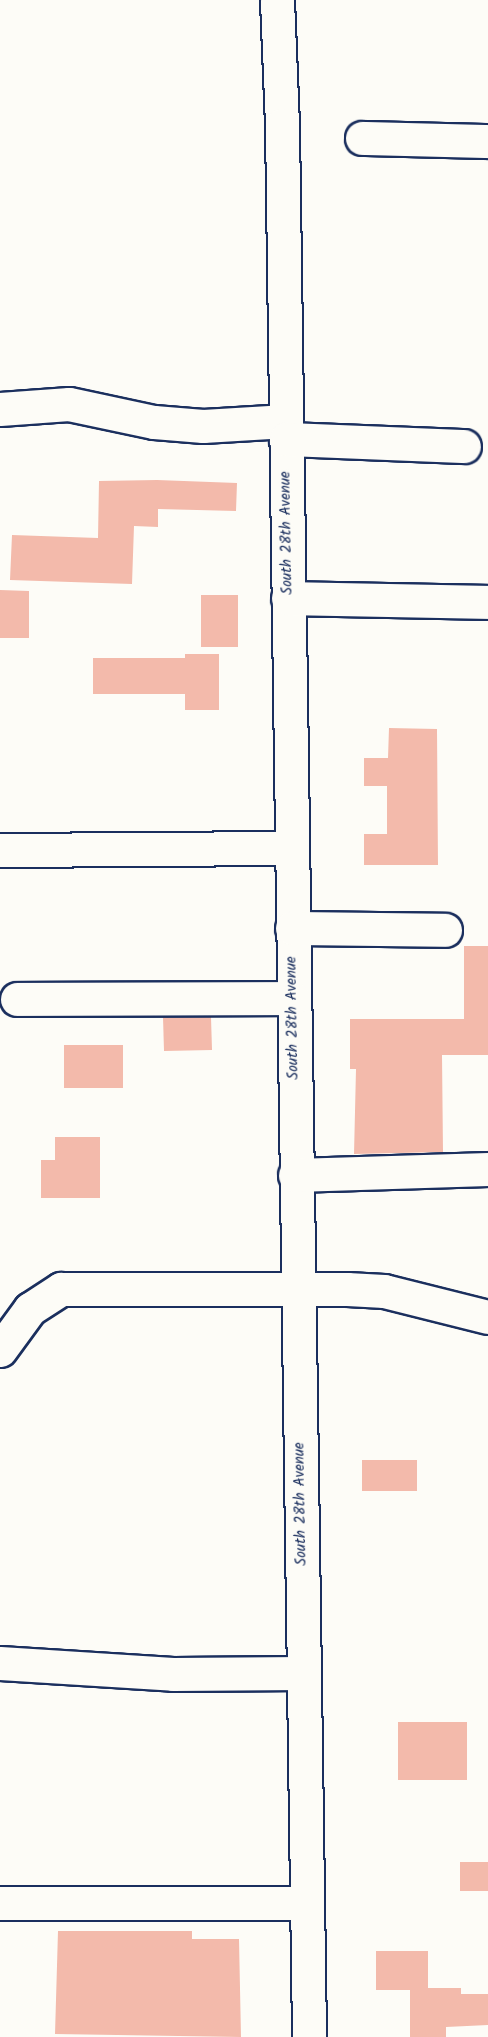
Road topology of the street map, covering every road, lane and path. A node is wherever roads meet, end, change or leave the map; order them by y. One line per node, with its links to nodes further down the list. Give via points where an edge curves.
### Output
1 (277, 0): 5 (street, South 28th Avenue)
2 (362, 138): 3 (street)
3 (488, 141)
4 (0, 408): 5 (street, via 69,404 154,422)
5 (286, 430): 6 (street); 7 (street, South 28th Avenue)
6 (464, 446)
7 (288, 598): 8 (street); 9 (street, South 28th Avenue)
8 (488, 602)
9 (291, 848): 10 (street); 11 (street, South 28th Avenue)
10 (0, 850)
11 (292, 928): 12 (street); 14 (street, South 28th Avenue)
12 (445, 930)
13 (17, 999): 14 (street)
14 (293, 999): 16 (street, South 28th Avenue)
15 (488, 1169): 16 (street)
16 (295, 1175): 17 (street, South 28th Avenue)
17 (298, 1290): 18 (street, via 384,1291); 19 (street, via 61,1289 30,1309); 21 (street, South 28th Avenue)
18 (488, 1317)
19 (0, 1350)
20 (0, 1663): 21 (street, via 173,1674)
21 (303, 1673): 23 (street, South 28th Avenue)
22 (0, 1903): 23 (street)
23 (307, 1903): 24 (street, South 28th Avenue)
24 (309, 2037)

